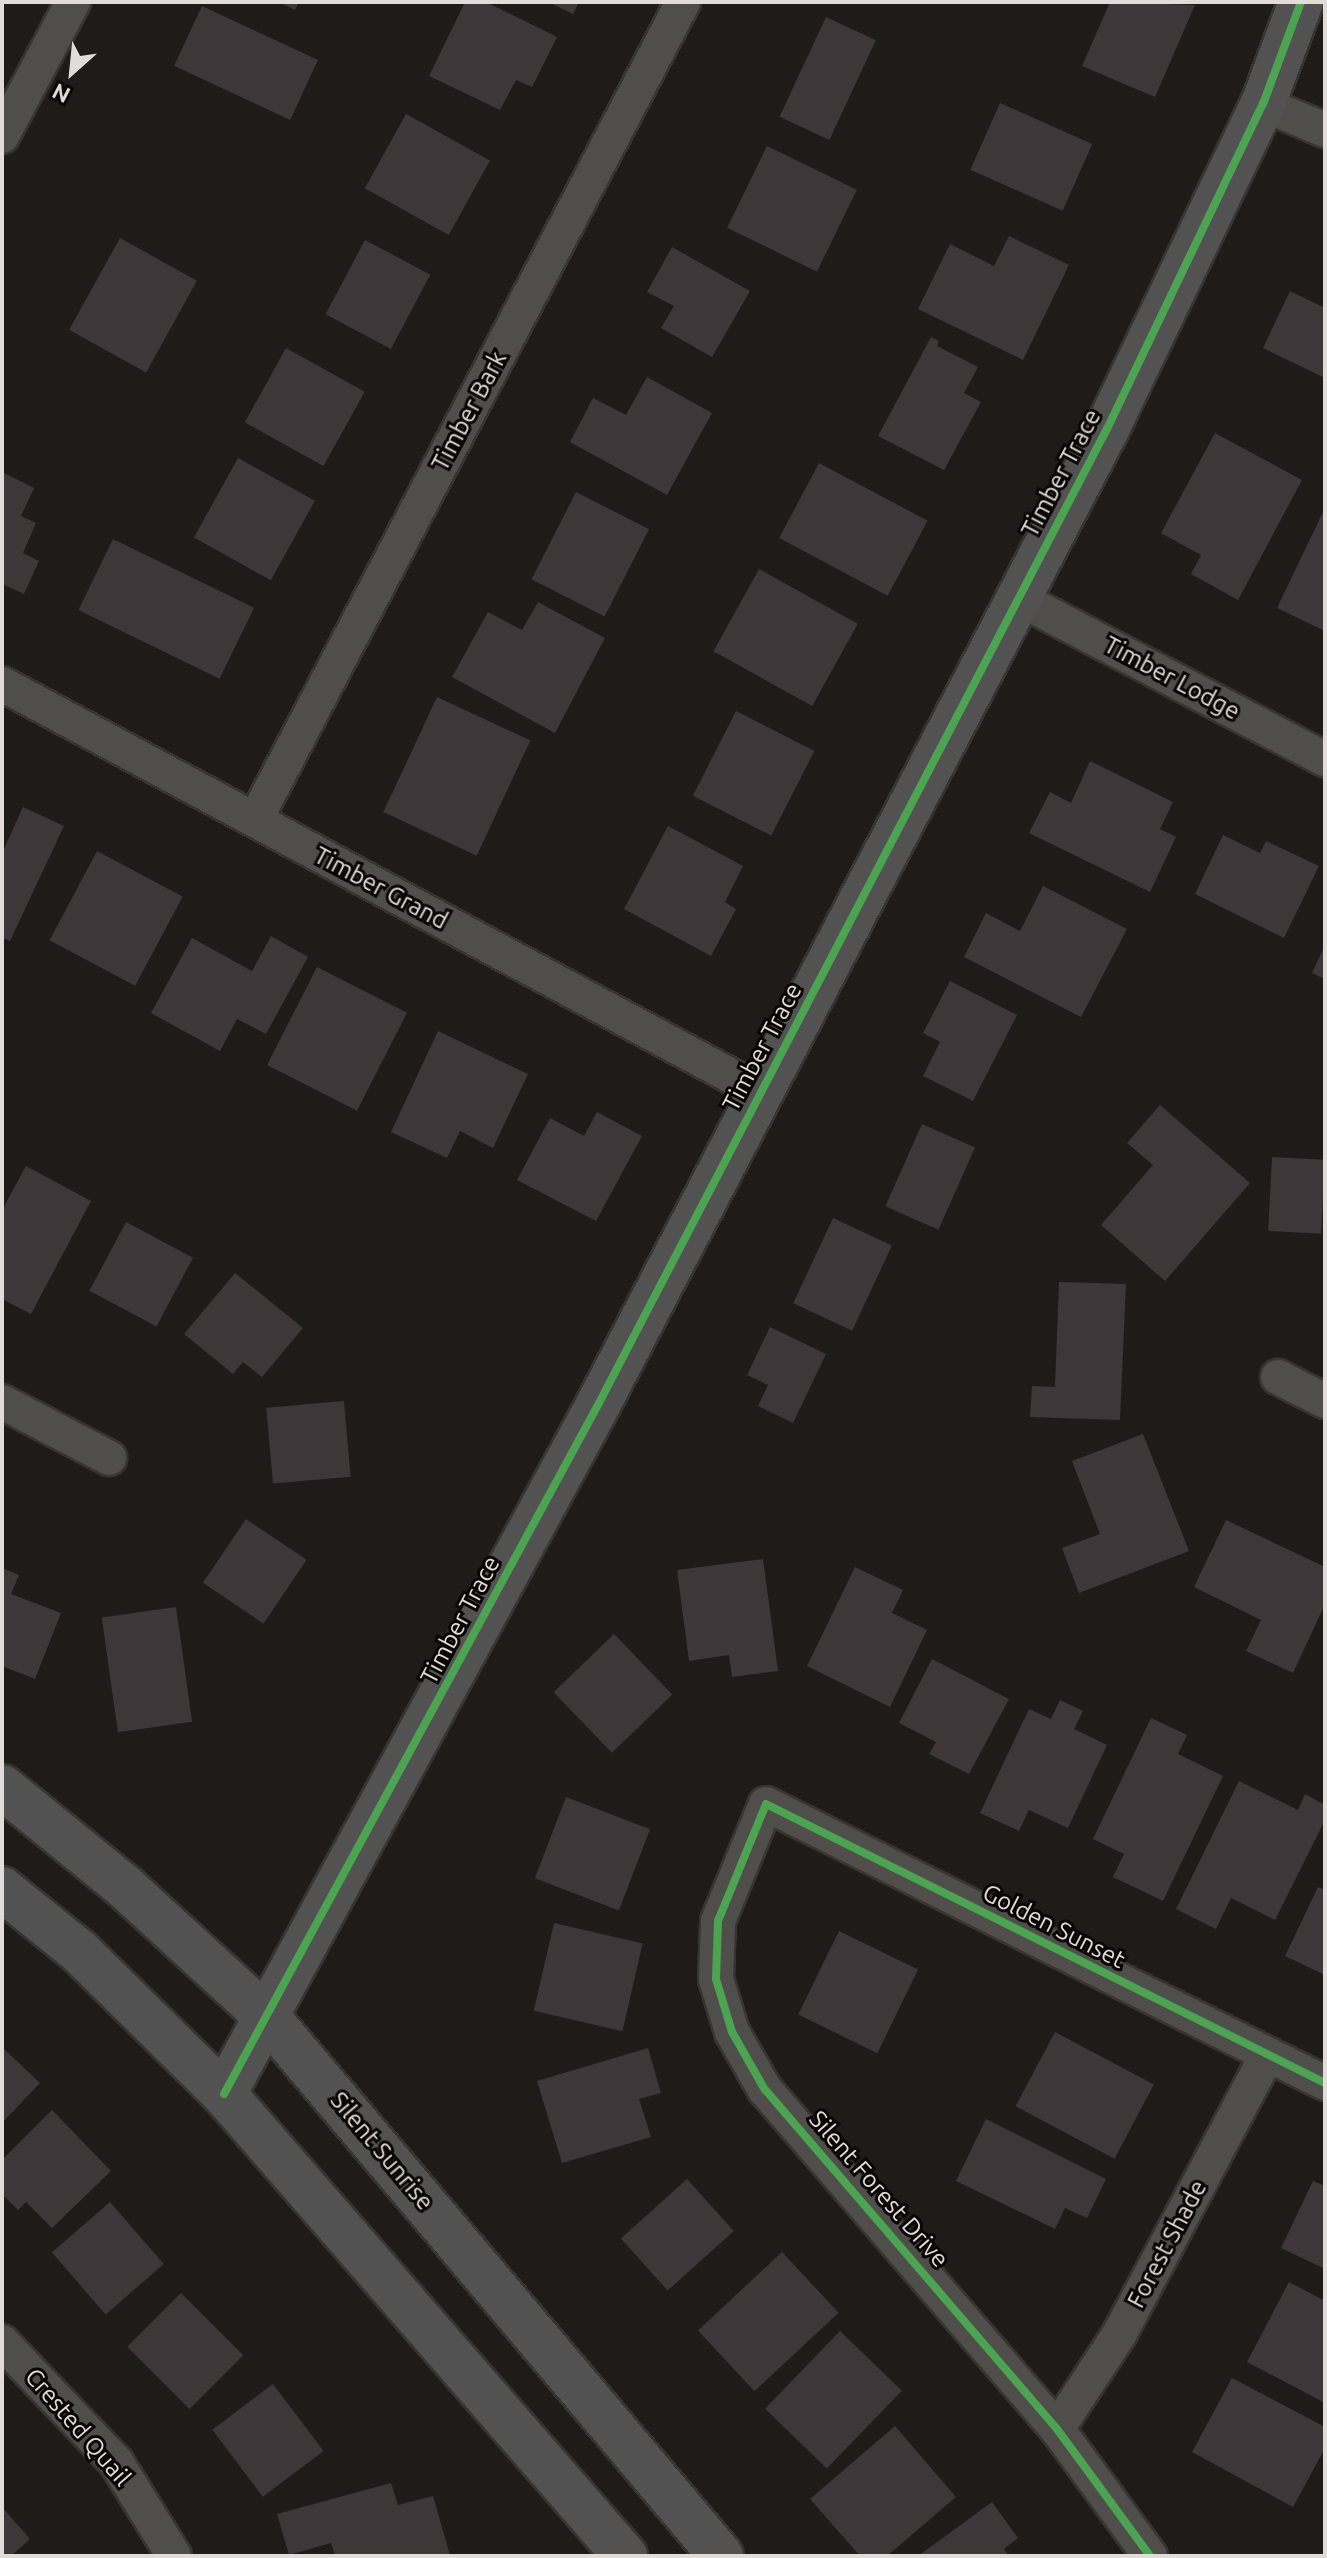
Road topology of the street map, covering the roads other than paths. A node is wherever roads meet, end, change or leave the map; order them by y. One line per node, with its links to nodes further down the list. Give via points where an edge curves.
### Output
1 (73, 2): 6 (street)
2 (683, 2): 10 (street, Timber Bark)
3 (1301, 2): 4 (street, Timber Trace)
4 (1263, 104): 5 (street); 7 (street, Timber Trace, via 1147,350)
5 (1325, 130)
6 (2, 136)
7 (1018, 598): 9 (street, Timber Lodge); 11 (street, Timber Trace)
8 (2, 684): 10 (street, Timber Grand)
9 (1325, 759)
10 (255, 820): 11 (street, Timber Grand)
11 (761, 1092): 19 (street, Timber Trace)
12 (1278, 1377): 13 (street)
13 (1325, 1401)
14 (2, 1402): 15 (street)
15 (109, 1458)
16 (2, 1787): 19 (street, Silent Sunrise, via 125,1887)
17 (766, 1804): 20 (street, Golden Sunset); 24 (street, Silent Forest Drive, via 718,1921 716,1979 732,2032 765,2090)
18 (2, 1889): 22 (street, via 80,1952)
19 (269, 2019): 22 (street, Timber Trace); 27 (street, Silent Sunrise)
20 (1267, 2055): 21 (street, Golden Sunset); 24 (street, Forest Shade, via 1120,2333)
21 (1325, 2083)
22 (224, 2094): 26 (street)
23 (2, 2342): 25 (street, Crested Quail, via 116,2462)
24 (1057, 2429): 28 (street, Silent Forest Drive)
25 (174, 2556)
26 (625, 2556)
27 (721, 2556)
28 (1150, 2556)

